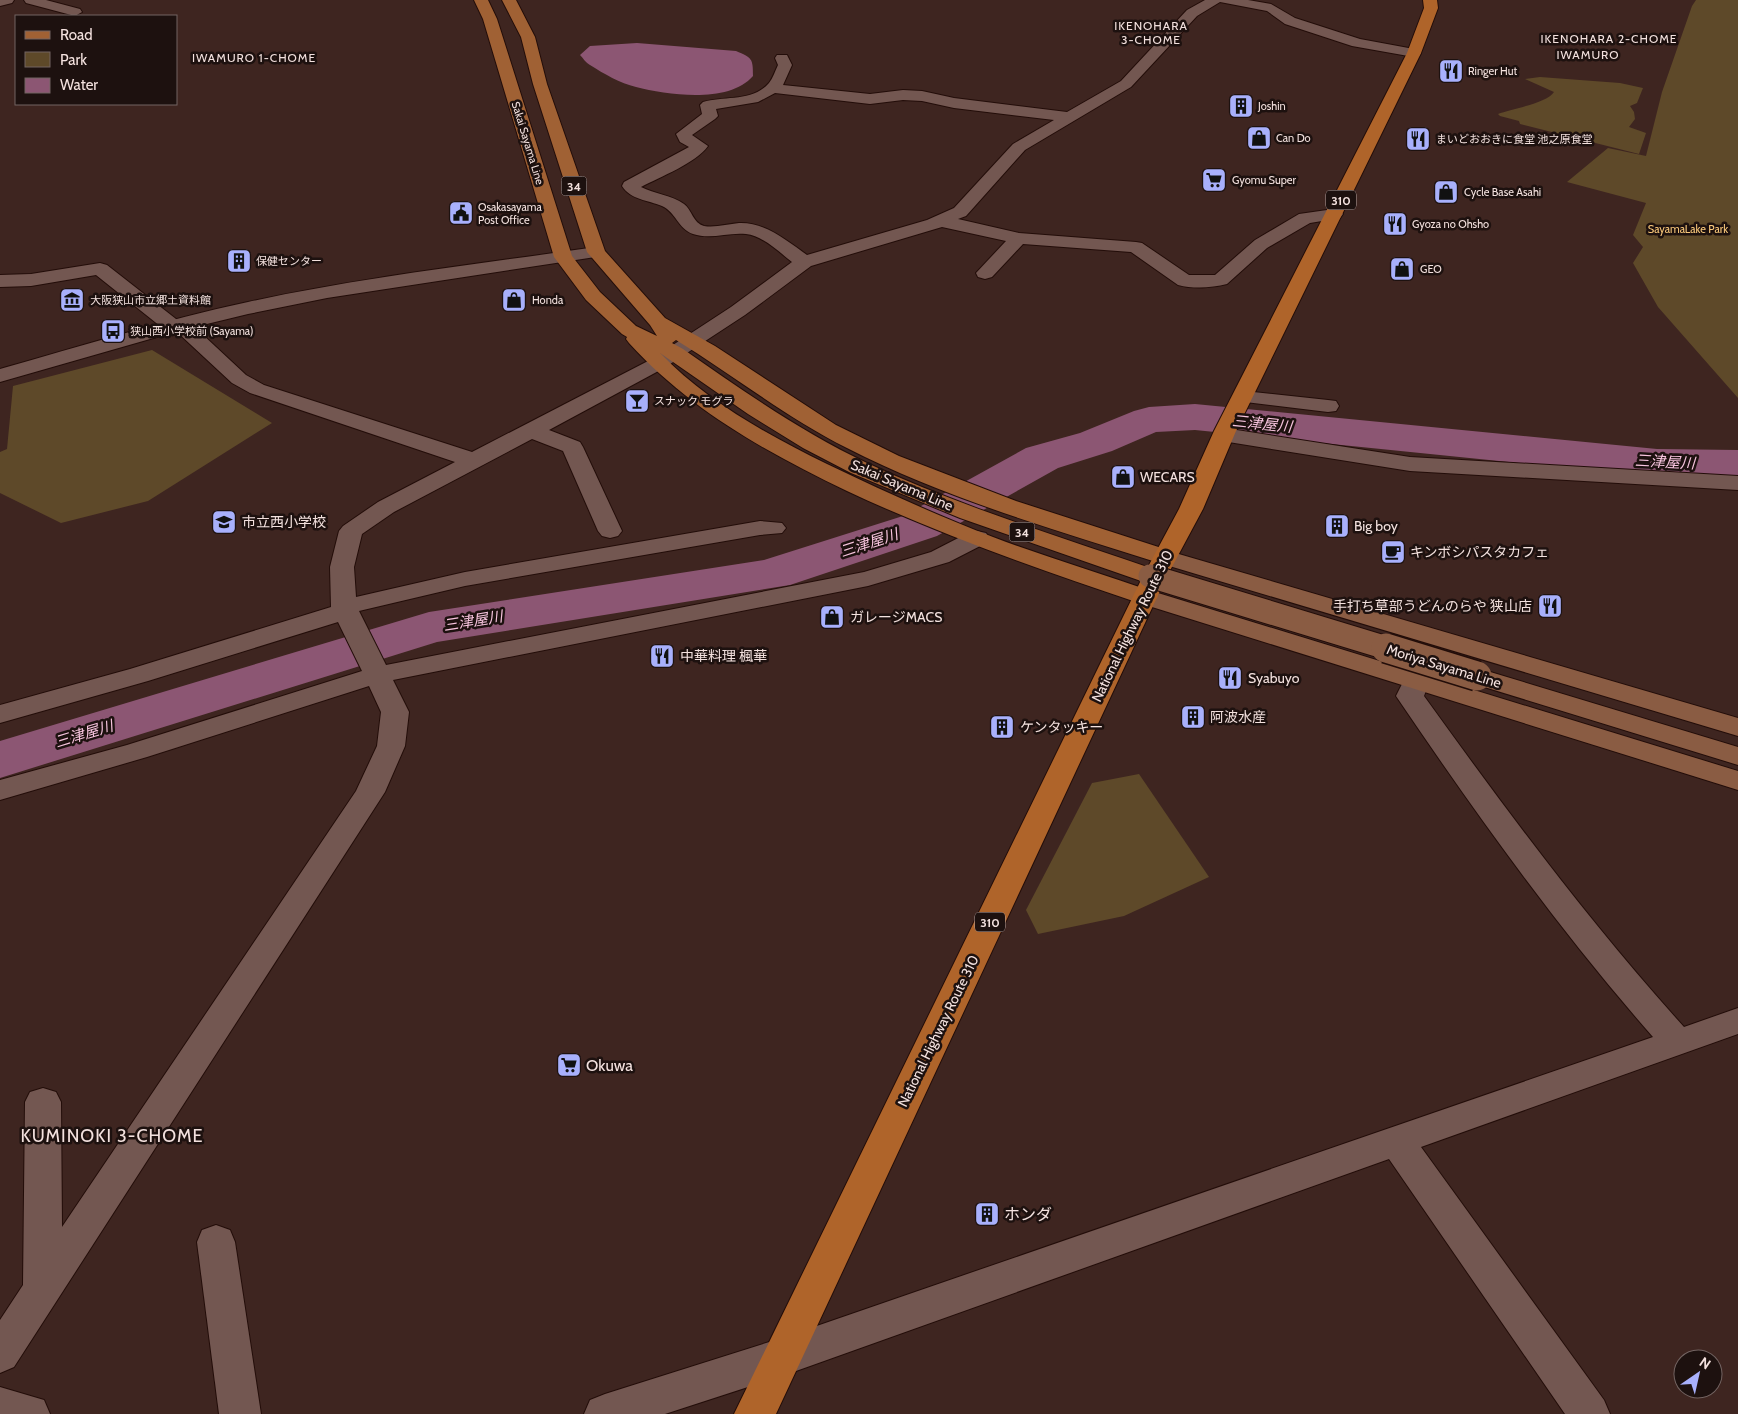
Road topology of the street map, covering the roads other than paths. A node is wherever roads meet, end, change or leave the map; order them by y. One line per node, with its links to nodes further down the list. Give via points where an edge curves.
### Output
1 (7, 0): 8 (street)
2 (31, 0): 9 (street)
3 (481, 0): 18 (main road, Sakai Sayama Line / 34, via 490,19)
4 (509, 0): 17 (main road, 34, via 528,37 540,84)
5 (1215, 0): 13 (street, via 1192,14 1126,84)
6 (1225, 0): 10 (street, via 1271,8 1290,21 1357,43)
7 (1430, 0): 10 (highway, National Highway Route 310 / 310, via 1431,8)
8 (0, 2)
9 (75, 12)
10 (1414, 53): 14 (highway, National Highway Route 310 / 310)
11 (782, 58): 12 (street, via 785,65)
12 (772, 88): 13 (street, via 870,99 922,96); 19 (street, via 761,96 739,102 708,105 710,116 684,134 686,139 700,146 630,186 636,192 678,208 687,224 702,230 739,228 759,231)
13 (1069, 117): 15 (street, via 1019,147 960,212)
14 (1334, 214): 16 (street, via 1305,218 1262,244 1220,280 1185,281 1136,246); 27 (highway, National Highway Route 310 / 310)
15 (941, 221): 16 (street); 19 (street)
16 (1019, 238): 20 (street)
17 (596, 252): 18 (street); 22 (main road, 34)
18 (563, 257): 23 (street, via 326,292); 25 (main road, Sakai Sayama Line / 34, via 592,296 628,330)
19 (804, 262): 24 (street)
20 (986, 273)
21 (0, 281): 23 (street, via 31,280 100,269)
22 (658, 322): 24 (main road); 25 (main road, 34)
23 (176, 325): 26 (street); 31 (street, via 239,379 257,389)
24 (693, 340): 25 (street); 37 (main road, via 777,398 853,442 938,481 1011,507)
25 (667, 358): 29 (street); 33 (main road, via 713,408 785,452)
26 (0, 376)
27 (1244, 397): 28 (street); 30 (highway, National Highway Route 310 / 310)
28 (1328, 406)
29 (532, 431): 31 (street); 35 (street, via 572,447)
30 (1224, 433): 32 (street, via 1410,464); 37 (highway, National Highway Route 310 / 310, via 1191,509)
31 (476, 461): 38 (street, via 386,507 351,531 342,567)
32 (1738, 483)
33 (894, 494): 36 (main road); 37 (main road, Sakai Sayama Line / 34, via 968,513)
34 (774, 528): 38 (street, via 465,579)
35 (610, 531)
36 (970, 536): 37 (main road); 39 (street, via 940,557 868,579)
37 (1153, 577): 40 (main road); 42 (main road); 43 (main road, Moriya Sayama Line, bridge); 53 (highway, National Highway Route 310 / 310)
38 (349, 616): 39 (street); 41 (street)
39 (375, 672): 45 (street, via 137,751); 51 (street, via 394,712 391,746 370,792)
40 (1417, 680): 44 (main road); 47 (street, via 1410,696 1503,828 1623,981)
41 (0, 714)
42 (1738, 727)
43 (1738, 756)
44 (1738, 782)
45 (0, 790)
46 (1738, 1021): 47 (street)
47 (1677, 1042): 49 (street)
48 (43, 1102): 51 (street)
49 (1397, 1142): 53 (street); 59 (street)
50 (216, 1242): 56 (street)
51 (43, 1290): 52 (street)
52 (0, 1354)
53 (782, 1357): 57 (street); 58 (highway, National Highway Route 310 / 310)
54 (0, 1407): 55 (street)
55 (29, 1414)
56 (240, 1414)
57 (605, 1414)
58 (755, 1414)
59 (1589, 1414)

